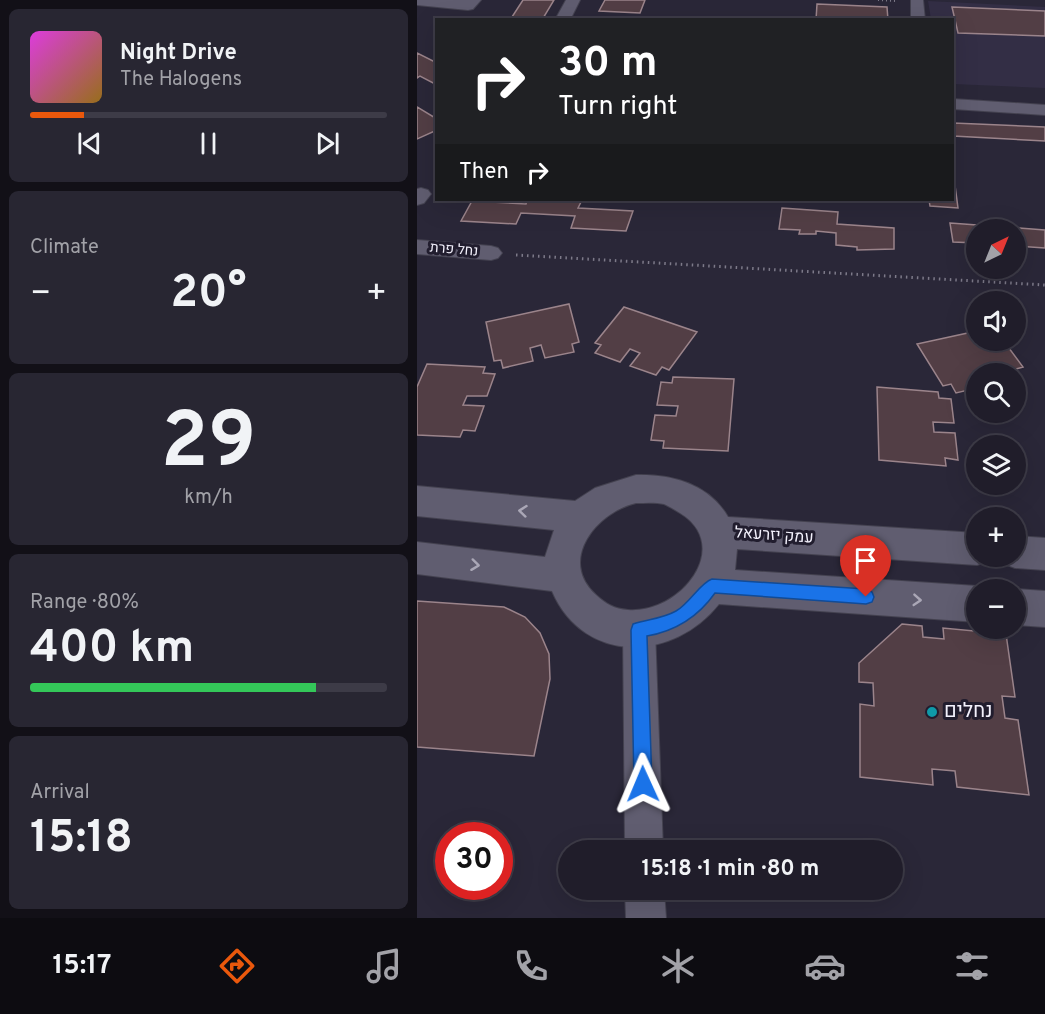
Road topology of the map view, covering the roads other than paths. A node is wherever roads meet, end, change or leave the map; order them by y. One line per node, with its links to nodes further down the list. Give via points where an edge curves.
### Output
1 (474, 0): 3 (street, via 468,6)
2 (573, 0): 5 (street)
3 (417, 1)
4 (917, 2): 6 (street)
5 (563, 18)
6 (918, 18)
7 (954, 104): 8 (street)
8 (1045, 110)
9 (417, 247): 10 (street, נחל פרת)
10 (491, 254)
11 (417, 501): 12 (main road, one-way to 11)
12 (581, 517): 13 (main road, via 616,494 656,489 693,502 707,515); 18 (main road, via 564,550)
13 (716, 532): 14 (main road, עמק יזרעאל); 19 (main road, via 720,549)
14 (966, 548)
15 (1026, 553): 16 (main road)
16 (1045, 554)
17 (417, 558): 18 (main road, one-way to 18)
18 (564, 576): 23 (main road, via 570,593 598,620)
19 (712, 586): 20 (main road, one-way to 20); 23 (main road, via 682,616 661,626)
20 (966, 603)
21 (1026, 608): 22 (main road)
22 (1045, 609)
23 (639, 630): 24 (street)
24 (644, 840)
25 (645, 900): 26 (street)
26 (646, 918)

